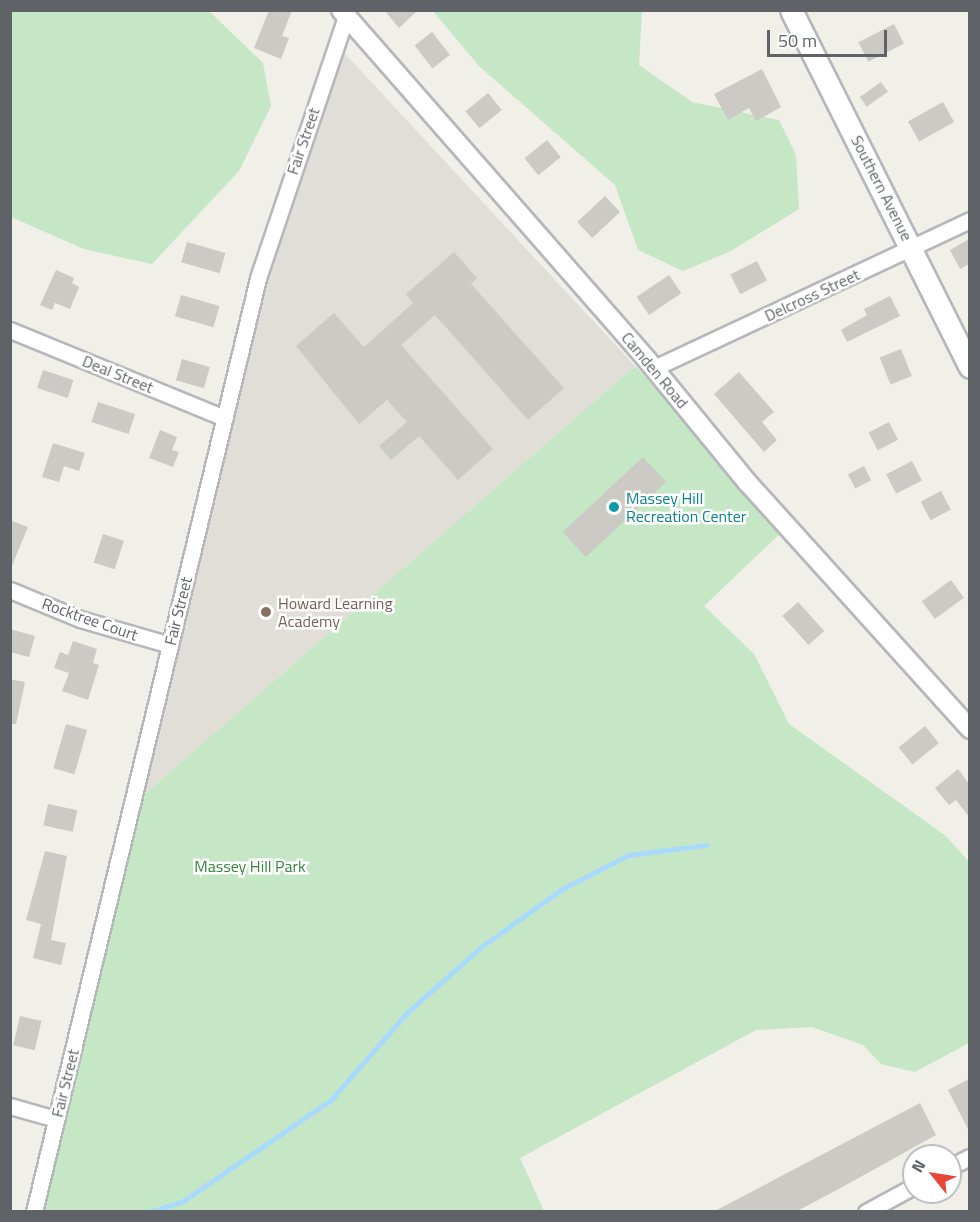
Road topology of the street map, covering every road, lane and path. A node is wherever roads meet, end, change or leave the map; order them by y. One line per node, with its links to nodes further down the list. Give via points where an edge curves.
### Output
1 (791, 10): 4 (main road, Southern Avenue)
2 (343, 13): 7 (street, Camden Road); 8 (street, Fair Street, via 258,278)
3 (969, 220): 4 (street, Delcross Street)
4 (913, 249): 6 (main road, Southern Avenue); 7 (street, Delcross Street)
5 (10, 330): 8 (street, Deal Street)
6 (969, 367)
7 (654, 368): 11 (street, Camden Road, via 747,482)
8 (225, 418): 10 (street, Fair Street)
9 (10, 590): 10 (street, Rocktree Court, via 80,619)
10 (170, 645): 13 (street, Fair Street)
11 (969, 729)
12 (10, 1106): 13 (street)
13 (56, 1119): 15 (street, Fair Street)
14 (902, 1192): 16 (street)
15 (34, 1212)
16 (866, 1212)

